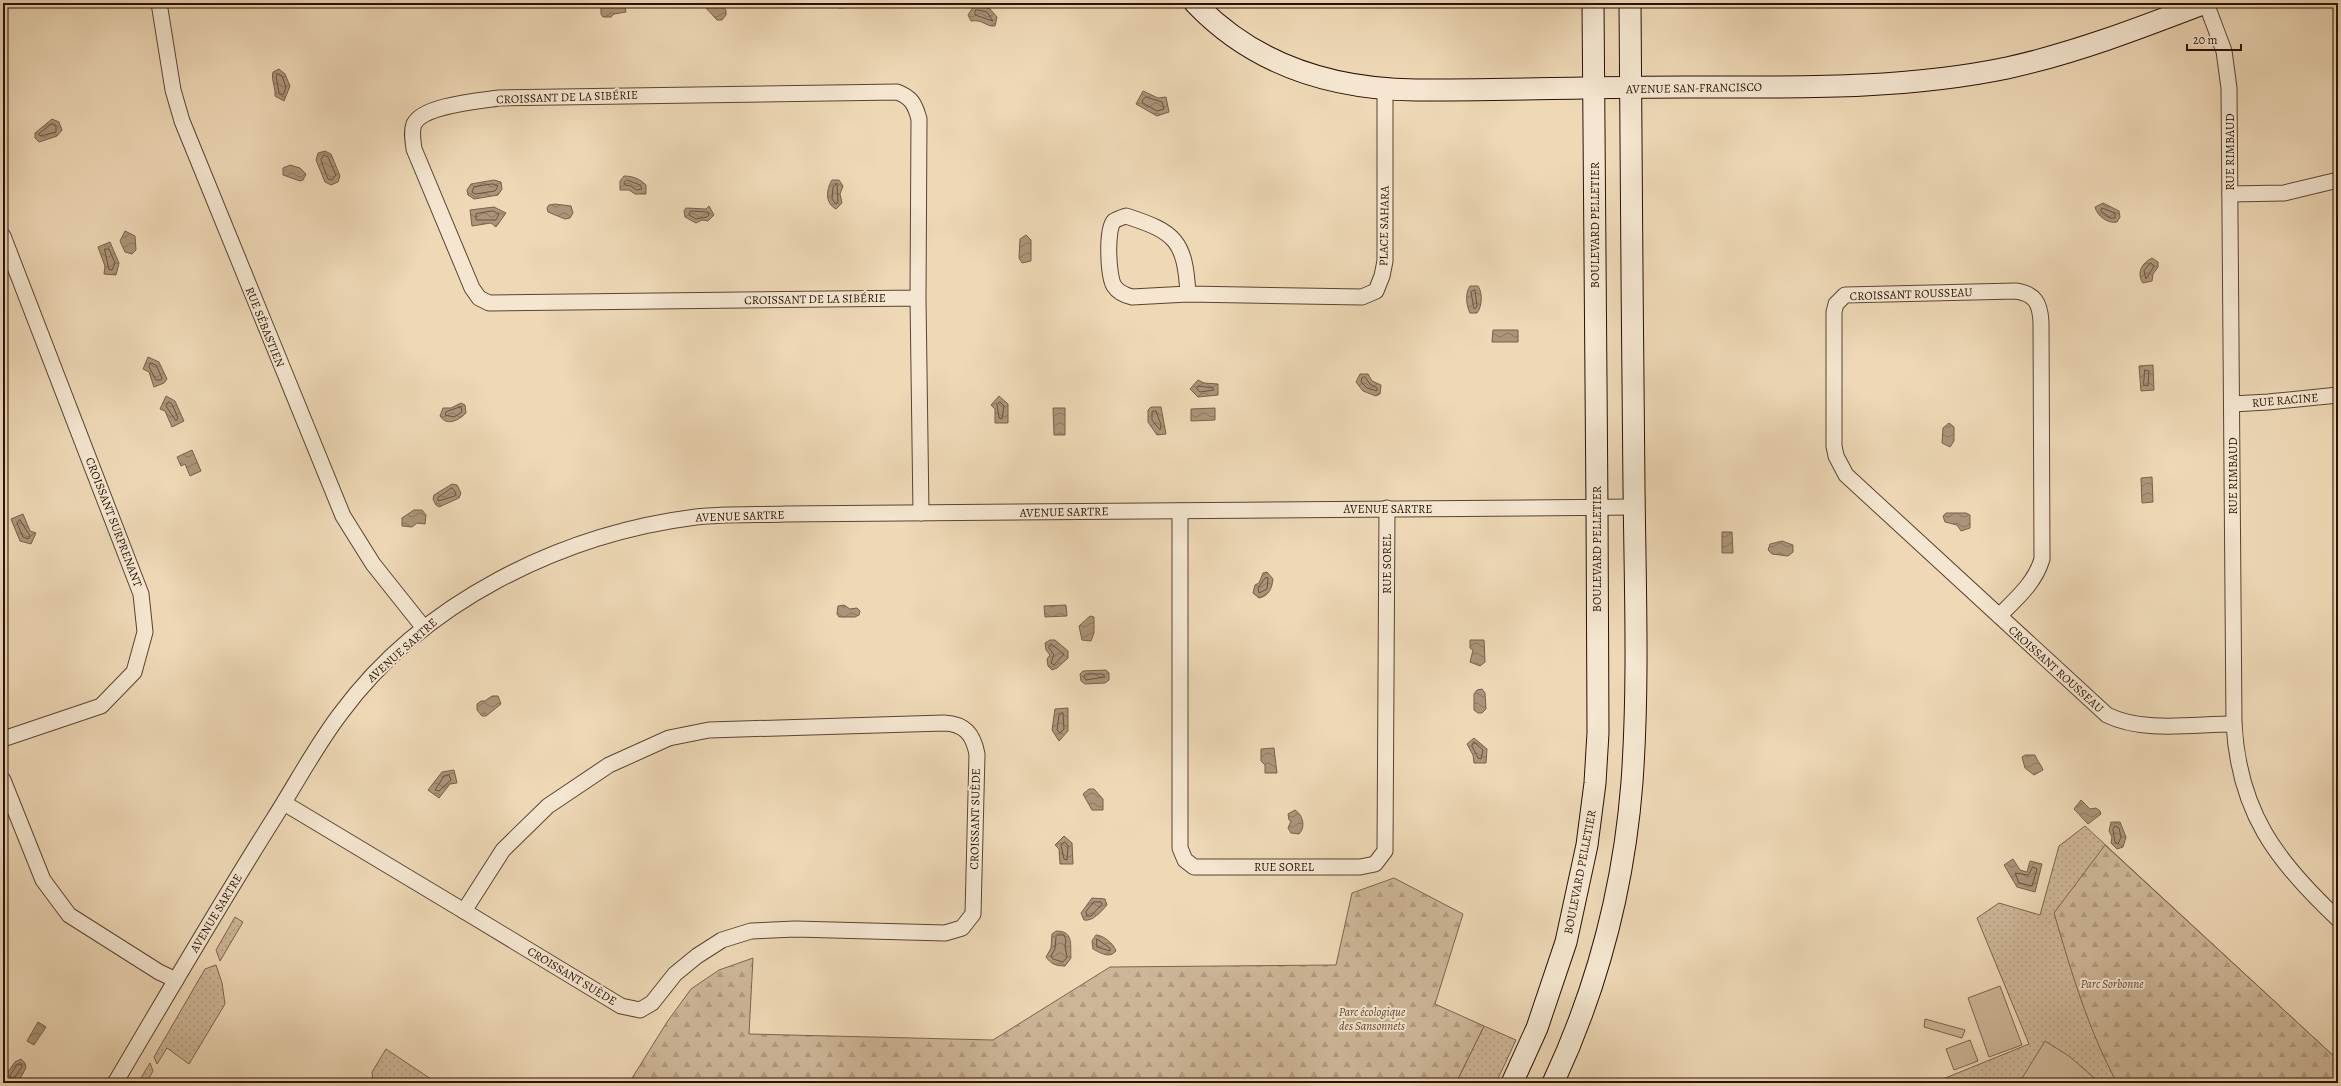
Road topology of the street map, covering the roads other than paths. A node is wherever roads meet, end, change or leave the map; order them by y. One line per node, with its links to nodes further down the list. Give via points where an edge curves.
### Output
1 (159, 3): 22 (street, RUE SÉBASTIEN, via 173,90 182,122 343,516 373,564)
2 (1195, 3): 8 (street, AVENUE SAN-FRANCISCO, via 1227,31 1284,66 1336,82)
3 (1593, 3): 7 (street, BOULEVARD PELLETIER)
4 (1630, 3): 6 (street)
5 (2206, 3): 6 (street, AVENUE SAN-FRANCISCO, via 2081,49 2006,68 1961,76 1856,86); 10 (street, RUE RIMBAUD, via 2224,51 2228,70)
6 (1631, 88): 7 (street, AVENUE SAN-FRANCISCO); 16 (street)
7 (1594, 89): 8 (street, AVENUE SAN-FRANCISCO); 18 (street, BOULEVARD PELLETIER)
8 (1385, 90): 12 (street, PLACE SAHARA, via 1385,261 1376,291 1362,297)
9 (2338, 180): 10 (street, via 2284,193)
10 (2230, 194): 15 (street, RUE RIMBAUD)
11 (3, 236): 24 (street, CROISSANT SURPRENANT, via 141,594 145,632 134,672 101,706)
12 (1188, 294): 12 (street, PLACE SAHARA, via 1132,297 1118,291 1110,276 1109,232 1114,221 1126,216 1159,228 1174,239 1182,252 1186,266)
13 (918, 298): 13 (street, CROISSANT DE LA SIBÉRIE, via 919,119 915,106 908,96 897,92 499,98 439,108 414,123 414,149 472,288 479,298 489,303); 20 (street, CROISSANT DE LA SIBÉRIE)
14 (2338, 395): 15 (street, RUE RACINE)
15 (2232, 404): 23 (street, RUE RIMBAUD)
16 (1634, 507): 18 (street, AVENUE SARTRE); 32 (street, via 1635,705 1632,784 1623,856 1593,981 1573,1038)
17 (1387, 508): 18 (street, AVENUE SARTRE); 19 (street, AVENUE SARTRE); 19 (street, RUE SOREL, via 1385,851 1375,864 1360,867 1194,867 1185,860 1180,848)
18 (1597, 508): 31 (street, BOULEVARD PELLETIER, via 1598,733 1587,845 1574,910 1556,974 1537,1028)
19 (1180, 510): 20 (street, AVENUE SARTRE)
20 (921, 513): 22 (street, AVENUE SARTRE, via 697,517 649,525 600,538 528,566 466,598)
21 (1999, 616): 21 (street, CROISSANT ROUSSEAU, via 2032,582 2039,571 2042,559 2040,314 2036,299 2016,291 1845,295 1836,304 1833,322 1834,446 1840,465 1846,475); 23 (street, CROISSANT ROUSSEAU, via 2107,715 2120,722 2143,725)
22 (424, 628): 26 (street, AVENUE SARTRE, via 377,671 342,712 297,778)
23 (2234, 724): 28 (street, RUE RIMBAUD, via 2236,757 2244,788 2269,841 2293,875)
24 (3, 739)
25 (3, 780): 29 (street, via 43,880 64,909 76,919)
26 (284, 803): 27 (street, CROISSANT SUÈDE); 29 (street, AVENUE SARTRE)
27 (464, 911): 27 (street, CROISSANT SUÈDE, via 503,850 548,806 609,765 669,738 716,729 944,723 964,727 975,743 977,754 973,914 962,928 945,933 795,929 751,931 722,940 697,956 675,974 652,1003 640,1010 621,1006)
28 (2338, 919)
29 (176, 980): 30 (street, AVENUE SARTRE)
30 (115, 1083)
31 (1512, 1083)
32 (1553, 1083)

